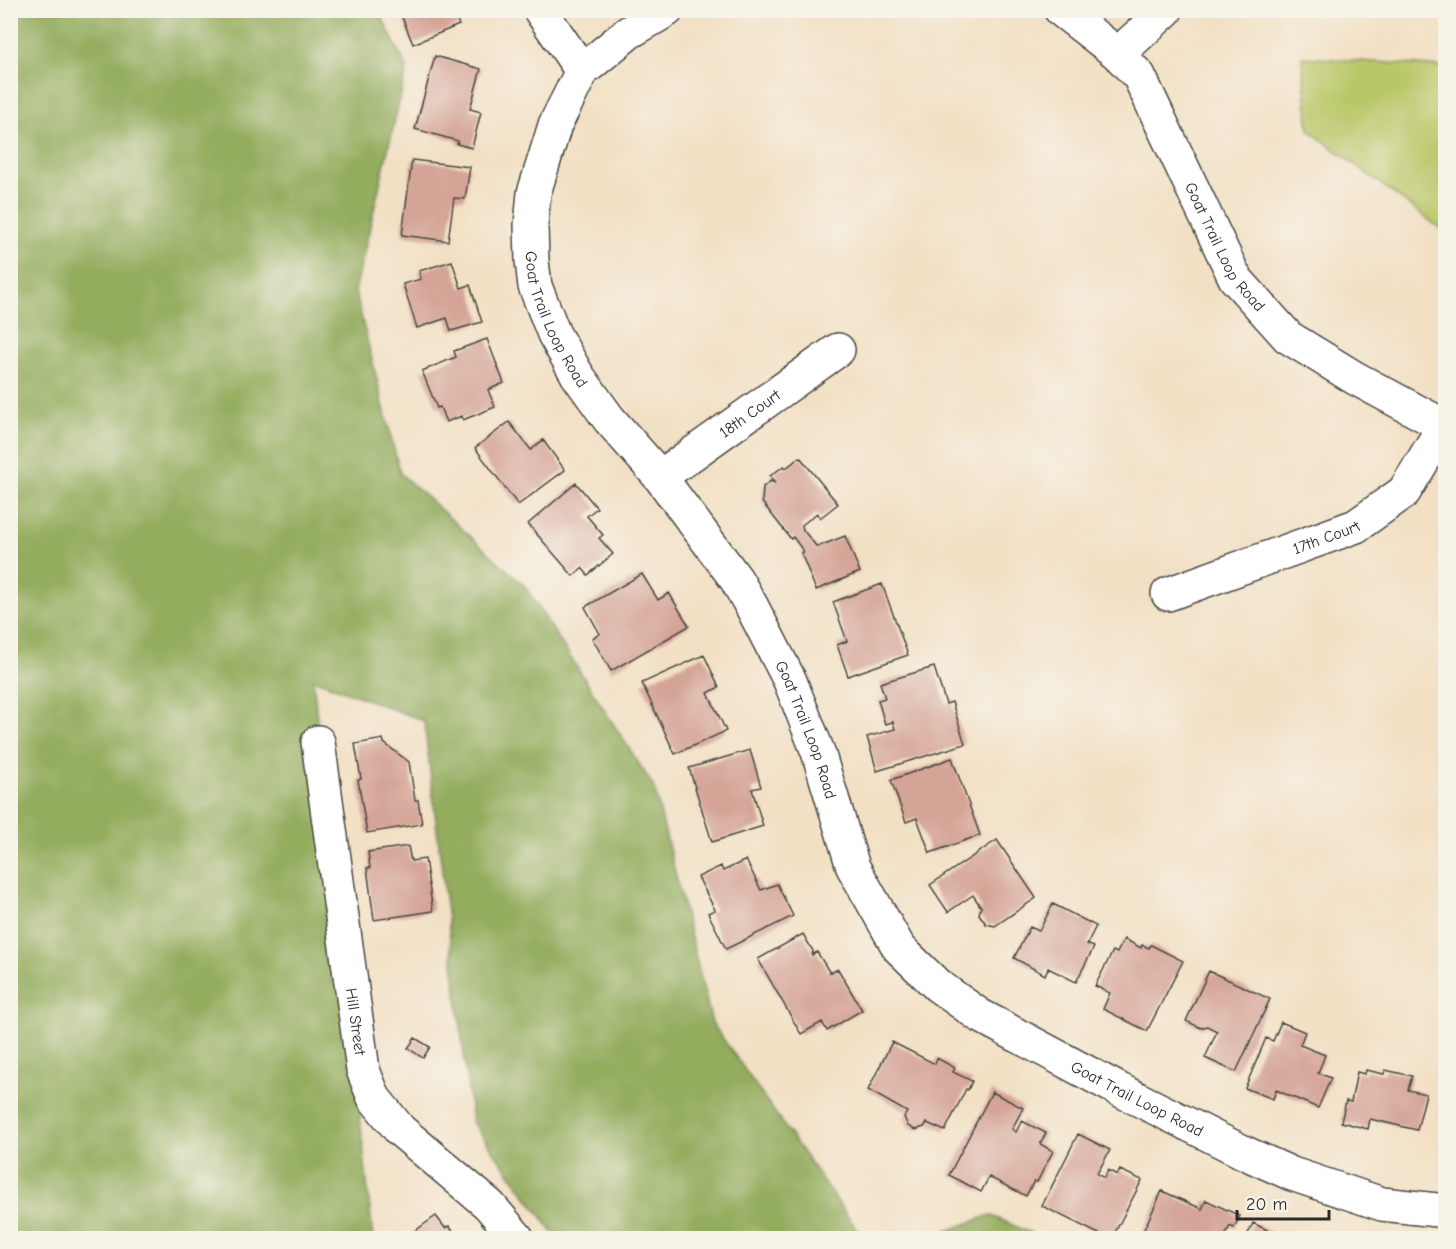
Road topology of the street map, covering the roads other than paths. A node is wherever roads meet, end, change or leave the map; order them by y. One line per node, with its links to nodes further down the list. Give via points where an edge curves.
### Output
1 (540, 10): 6 (street)
2 (667, 10): 6 (street, Goat Trail Loop Road, via 628,33)
3 (1061, 10): 5 (street, Goat Trail Loop Road)
4 (1166, 10): 5 (street)
5 (1118, 54): 8 (street, Goat Trail Loop Road, via 1139,76 1235,278 1288,337)
6 (582, 71): 9 (street, Goat Trail Loop Road, via 555,125 534,194 531,225 535,286 554,334 578,376 609,419)
7 (838, 350): 9 (street, 18th Court)
8 (1445, 427): 10 (street, 17th Court, via 1404,492 1356,526)
9 (660, 477): 12 (street, Goat Trail Loop Road, via 736,579 752,607 790,681 818,752 853,867 899,948 937,985 979,1016 1292,1174 1382,1204)
10 (1168, 594)
11 (318, 742): 13 (street, Hill Street, via 363,1070 374,1098 400,1130 489,1205)
12 (1446, 1211)
13 (517, 1239)

